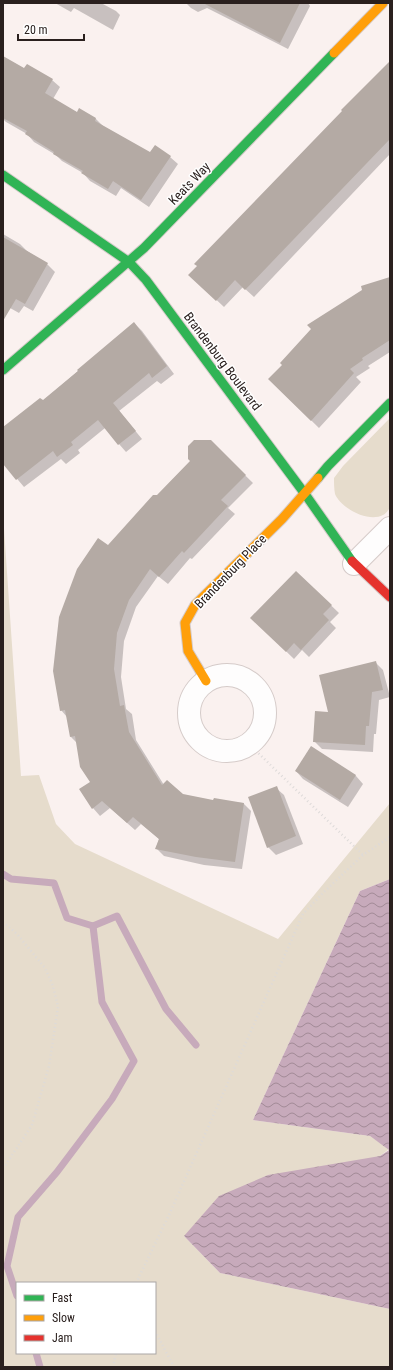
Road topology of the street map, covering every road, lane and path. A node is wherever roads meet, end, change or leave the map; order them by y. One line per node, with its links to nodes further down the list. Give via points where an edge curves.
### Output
1 (383, 3): 3 (street, Keats Way)
2 (3, 175): 3 (street, Brandenburg Boulevard)
3 (129, 262): 4 (street, Keats Way); 6 (street, Brandenburg Boulevard, via 146,280)
4 (3, 370)
5 (390, 403): 6 (street, Brandenburg Place, via 328,466)
6 (305, 494): 8 (street, Brandenburg Boulevard); 10 (street, Brandenburg Place, via 195,605 185,623 188,651)
7 (390, 528): 8 (street)
8 (354, 564): 9 (street, Brandenburg Boulevard)
9 (390, 597)
10 (206, 681): 11 (street, via 218,676 232,675 255,686 266,710 262,729); 11 (street, via 197,689 188,712 195,735 214,750 226,752)
11 (250, 745): 13 (path)
12 (390, 837): 13 (path)
13 (363, 855): 16 (path, via 303,914)
14 (3, 922): 15 (path, via 17,934 45,968 54,986 58,1007 49,1066 32,1125)
15 (3, 1169)
16 (137, 1282)
17 (156, 1333): 20 (path)
18 (116, 1354): 19 (path)
19 (113, 1367)
20 (174, 1367)

